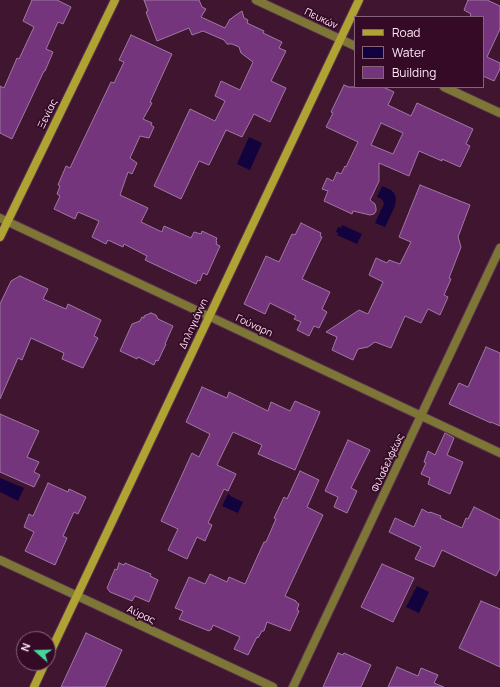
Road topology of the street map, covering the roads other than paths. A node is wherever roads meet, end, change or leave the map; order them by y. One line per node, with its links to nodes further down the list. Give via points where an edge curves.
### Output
1 (115, 0): 8 (street, Ξενίας)
2 (256, 0): 4 (street, Πευκών)
3 (359, 0): 4 (street, Δηληγιάννη)
4 (340, 39): 5 (street, Πευκών); 11 (street, Δηληγιάννη)
5 (354, 46)
6 (446, 88): 7 (street)
7 (500, 113)
8 (4, 219): 9 (street, Ξενίας); 11 (street, Γούναρη)
9 (0, 237)
10 (500, 248): 12 (street, Φιλαδελφέως)
11 (209, 316): 12 (street, Γούναρη); 15 (street, Δηληγιάννη)
12 (421, 416): 13 (street, Γούναρη); 20 (street, Φιλαδελφέως)
13 (500, 453)
14 (0, 560): 15 (street, Αύρας)
15 (77, 596): 16 (street, Δηληγιάννη); 19 (street, Αύρας)
16 (56, 640)
17 (41, 671): 18 (street)
18 (34, 687)
19 (273, 687)
20 (293, 687)

